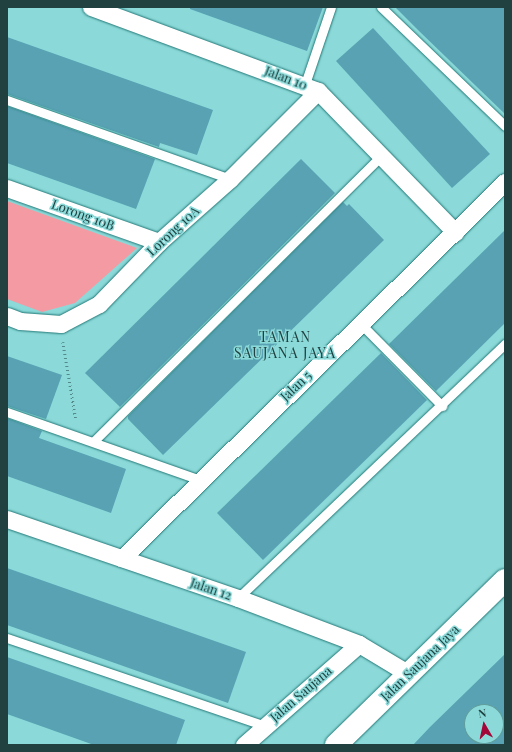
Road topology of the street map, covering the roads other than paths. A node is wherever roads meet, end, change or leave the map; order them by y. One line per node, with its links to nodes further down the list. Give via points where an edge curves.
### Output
1 (91, 7): 4 (street, Jalan 10)
2 (331, 7): 4 (lane)
3 (381, 7): 6 (lane)
4 (312, 88): 7 (street, Jalan 10); 8 (street, Lorong 10A)
5 (7, 100): 8 (lane)
6 (505, 126)
7 (382, 155): 11 (street, Jalan 10); 18 (lane)
8 (230, 179): 12 (street, Lorong 10A)
9 (505, 182): 11 (street, Jalan 5)
10 (7, 188): 12 (street, Lorong 10B)
11 (455, 232): 14 (street, Jalan 5)
12 (159, 242): 13 (street, Lorong 10A, via 99,304 61,324 20,321)
13 (7, 316)
14 (360, 323): 16 (lane); 19 (street, Jalan 5)
15 (505, 344): 16 (lane)
16 (442, 406): 23 (lane)
17 (7, 412): 18 (lane)
18 (94, 441): 19 (lane)
19 (200, 480): 21 (street, Jalan 5)
20 (7, 519): 21 (street, Jalan 12)
21 (122, 558): 23 (street, Jalan 12)
22 (505, 580): 26 (main road, Jalan Saujana Jaya)
23 (238, 598): 25 (street, Jalan 12)
24 (7, 638): 27 (lane)
25 (359, 644): 26 (street, Jalan 12); 27 (street, Jalan Saujana)
26 (409, 674): 29 (main road, Jalan Saujana Jaya)
27 (265, 726): 28 (street, Jalan Saujana)
28 (244, 745)
29 (336, 745)

